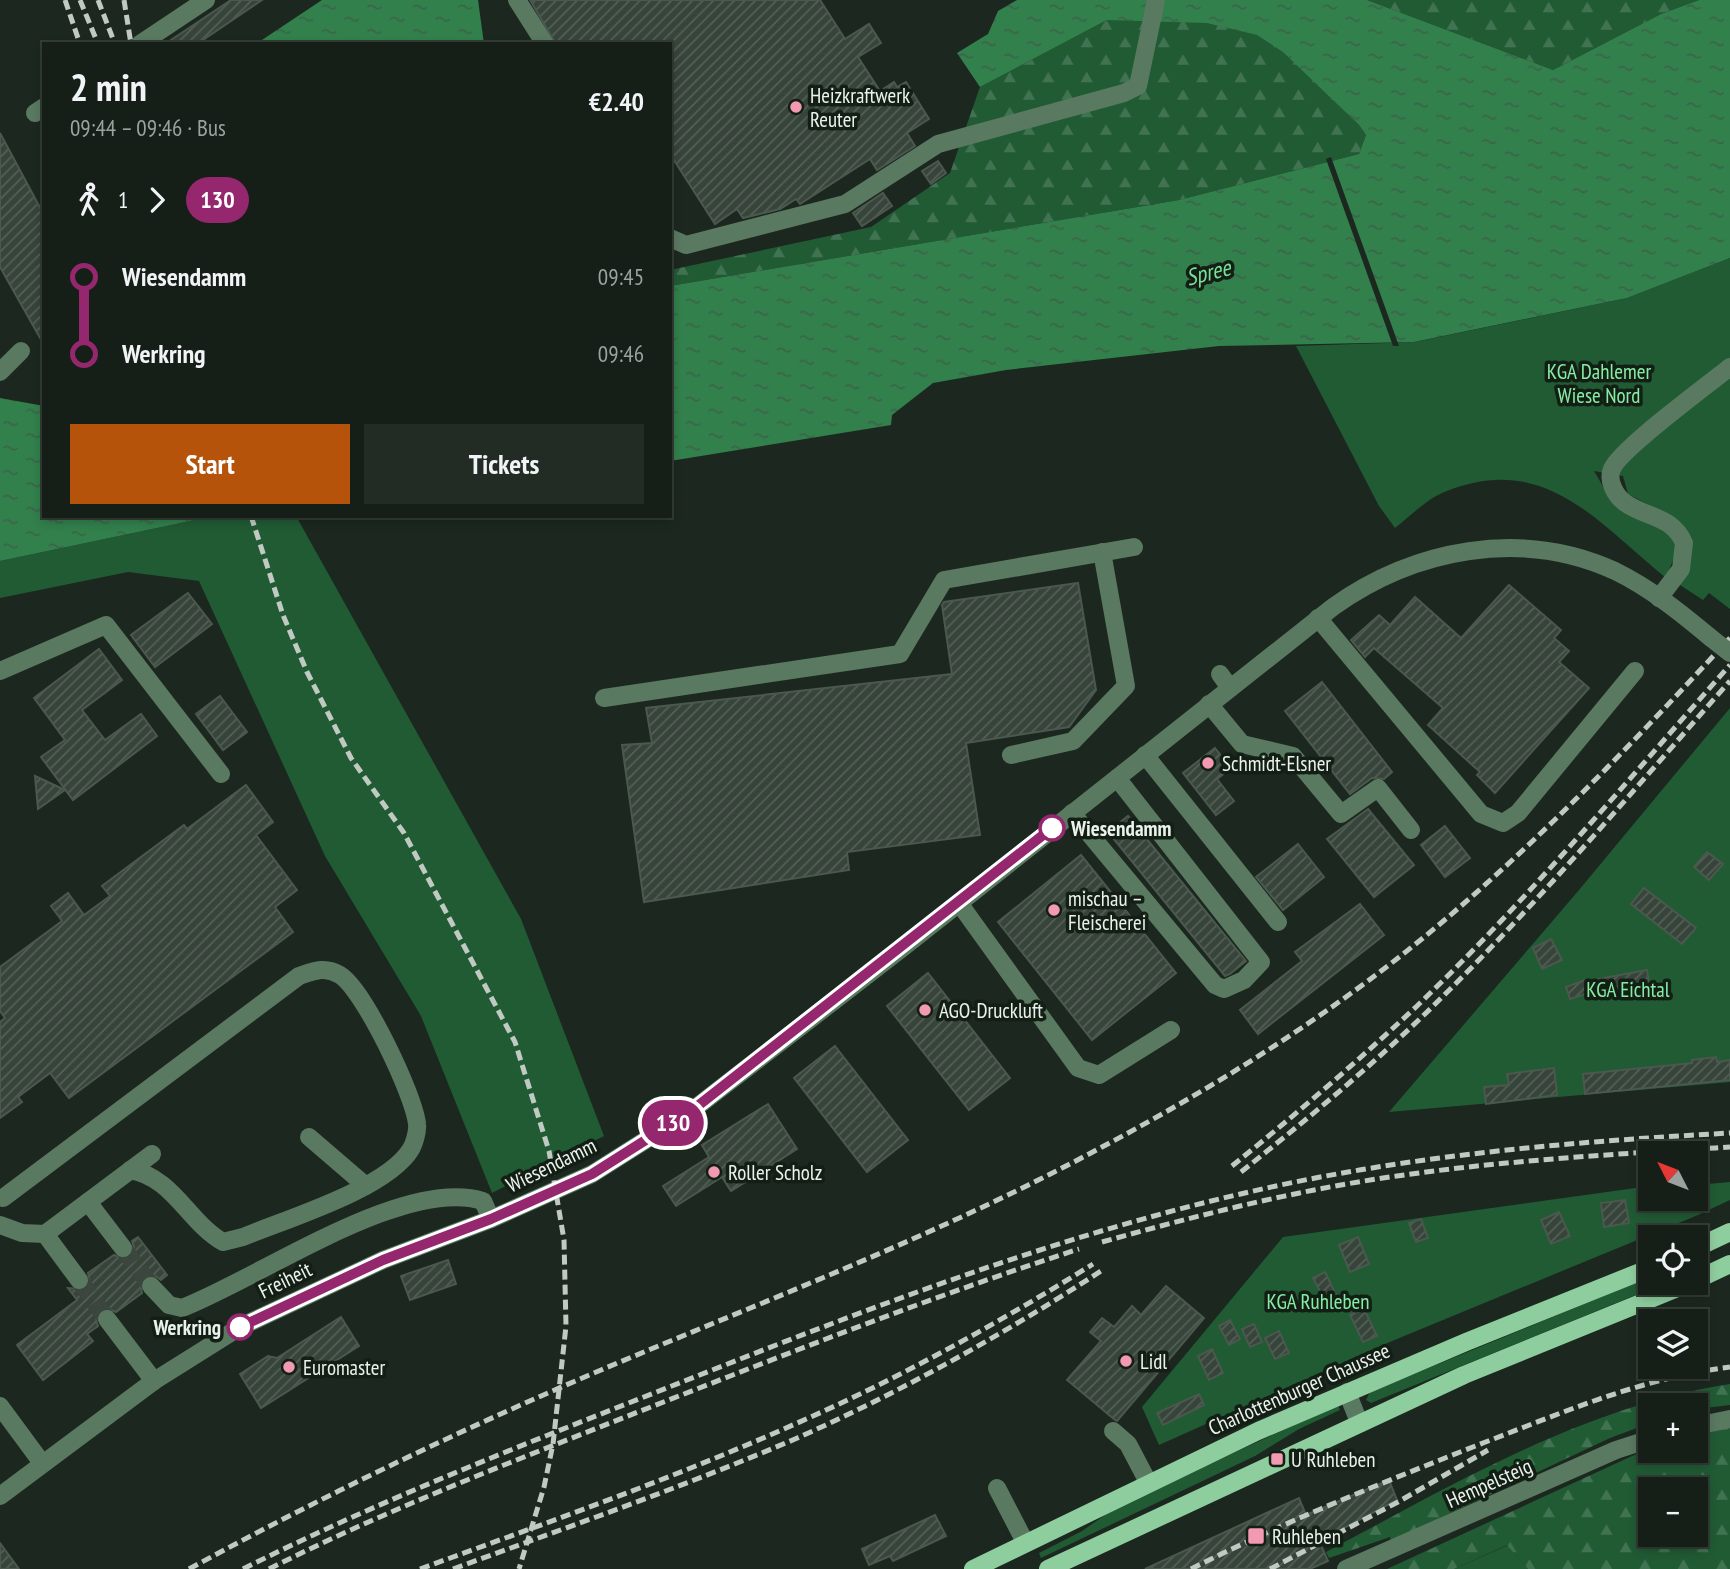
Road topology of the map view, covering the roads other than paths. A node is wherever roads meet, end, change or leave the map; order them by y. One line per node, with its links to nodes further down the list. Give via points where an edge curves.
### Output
1 (206, 0): 4 (street)
2 (517, 0): 5 (street)
3 (1156, 0): 6 (street, via 1138,86 1124,93 938,144 845,205 686,245)
4 (143, 42)
5 (544, 42)
6 (672, 239)
7 (0, 356): 9 (street, via 22,351)
8 (1730, 367): 12 (street, via 1612,467 1610,479 1618,496 1671,524 1684,543 1681,569)
9 (0, 372)
10 (1134, 547): 11 (street)
11 (1102, 552): 17 (street, via 944,580 900,654); 19 (street, via 1126,687 1073,741)
12 (1659, 598): 13 (street, Wiesendamm, via 1614,571 1569,556 1486,549 1389,571); 14 (street, Wiesendamm, bridge)
13 (1318, 618): 16 (street, via 1481,814 1503,823 1518,813); 18 (street, Wiesendamm, via 1225,681)
14 (1730, 653)
15 (0, 671): 21 (street, via 106,625)
16 (1635, 671)
17 (604, 698)
18 (1209, 704): 20 (street, Wiesendamm); 24 (street, via 1242,744 1293,756 1341,814 1378,788)
19 (1011, 755)
20 (1145, 755): 22 (street, Wiesendamm); 26 (street)
21 (221, 774)
22 (1116, 778): 23 (street, Wiesendamm); 23 (street, via 1261,962 1244,980 1231,988 1215,985)
23 (1072, 813): 25 (street, Wiesendamm)
24 (1411, 830)
25 (959, 903): 27 (street, via 1078,1068 1099,1075); 34 (street, Wiesendamm, via 690,1112 592,1174)
26 (1278, 922)
27 (1171, 1030)
28 (309, 1137): 31 (street)
29 (152, 1154): 30 (street)
30 (130, 1170): 31 (street, via 149,1173 187,1206 206,1233 223,1242); 33 (street)
31 (366, 1186): 32 (street, via 395,1167 411,1149 418,1126 411,1100 361,995 339,974 320,968 299,976)
32 (3, 1198)
33 (88, 1202): 37 (street); 39 (street)
34 (498, 1215): 44 (street, via 483,1201 466,1196 436,1197 319,1240 182,1308 169,1305); 47 (street, Freiheit, via 292,1300)
35 (0, 1225): 37 (street, via 22,1233)
36 (1730, 1232): 38 (main road)
37 (45, 1234): 43 (street)
38 (1708, 1242)
39 (122, 1248)
40 (1730, 1264): 42 (main road)
41 (1638, 1273): 48 (main road, Charlottenburger Chaussee)
42 (1708, 1274)
43 (79, 1280)
44 (151, 1286)
45 (1661, 1295): 51 (main road)
46 (107, 1319): 47 (street)
47 (154, 1381): 55 (street, Freiheit)
48 (1346, 1392): 51 (street); 56 (main road, Charlottenburger Chaussee)
49 (0, 1406): 55 (street)
50 (1730, 1419): 52 (street)
51 (1359, 1422): 61 (main road)
52 (1708, 1424)
53 (1113, 1431): 56 (street, via 1128,1444)
54 (1638, 1443): 62 (street, Hempelsteig)
55 (42, 1463): 58 (street, Freiheit)
56 (1148, 1482): 59 (main road, Charlottenburger Chaussee)
57 (997, 1488): 59 (street)
58 (0, 1496)
59 (1025, 1542): 60 (main road, Charlottenburger Chaussee)
60 (977, 1568)
61 (1048, 1569)
62 (1346, 1569)

